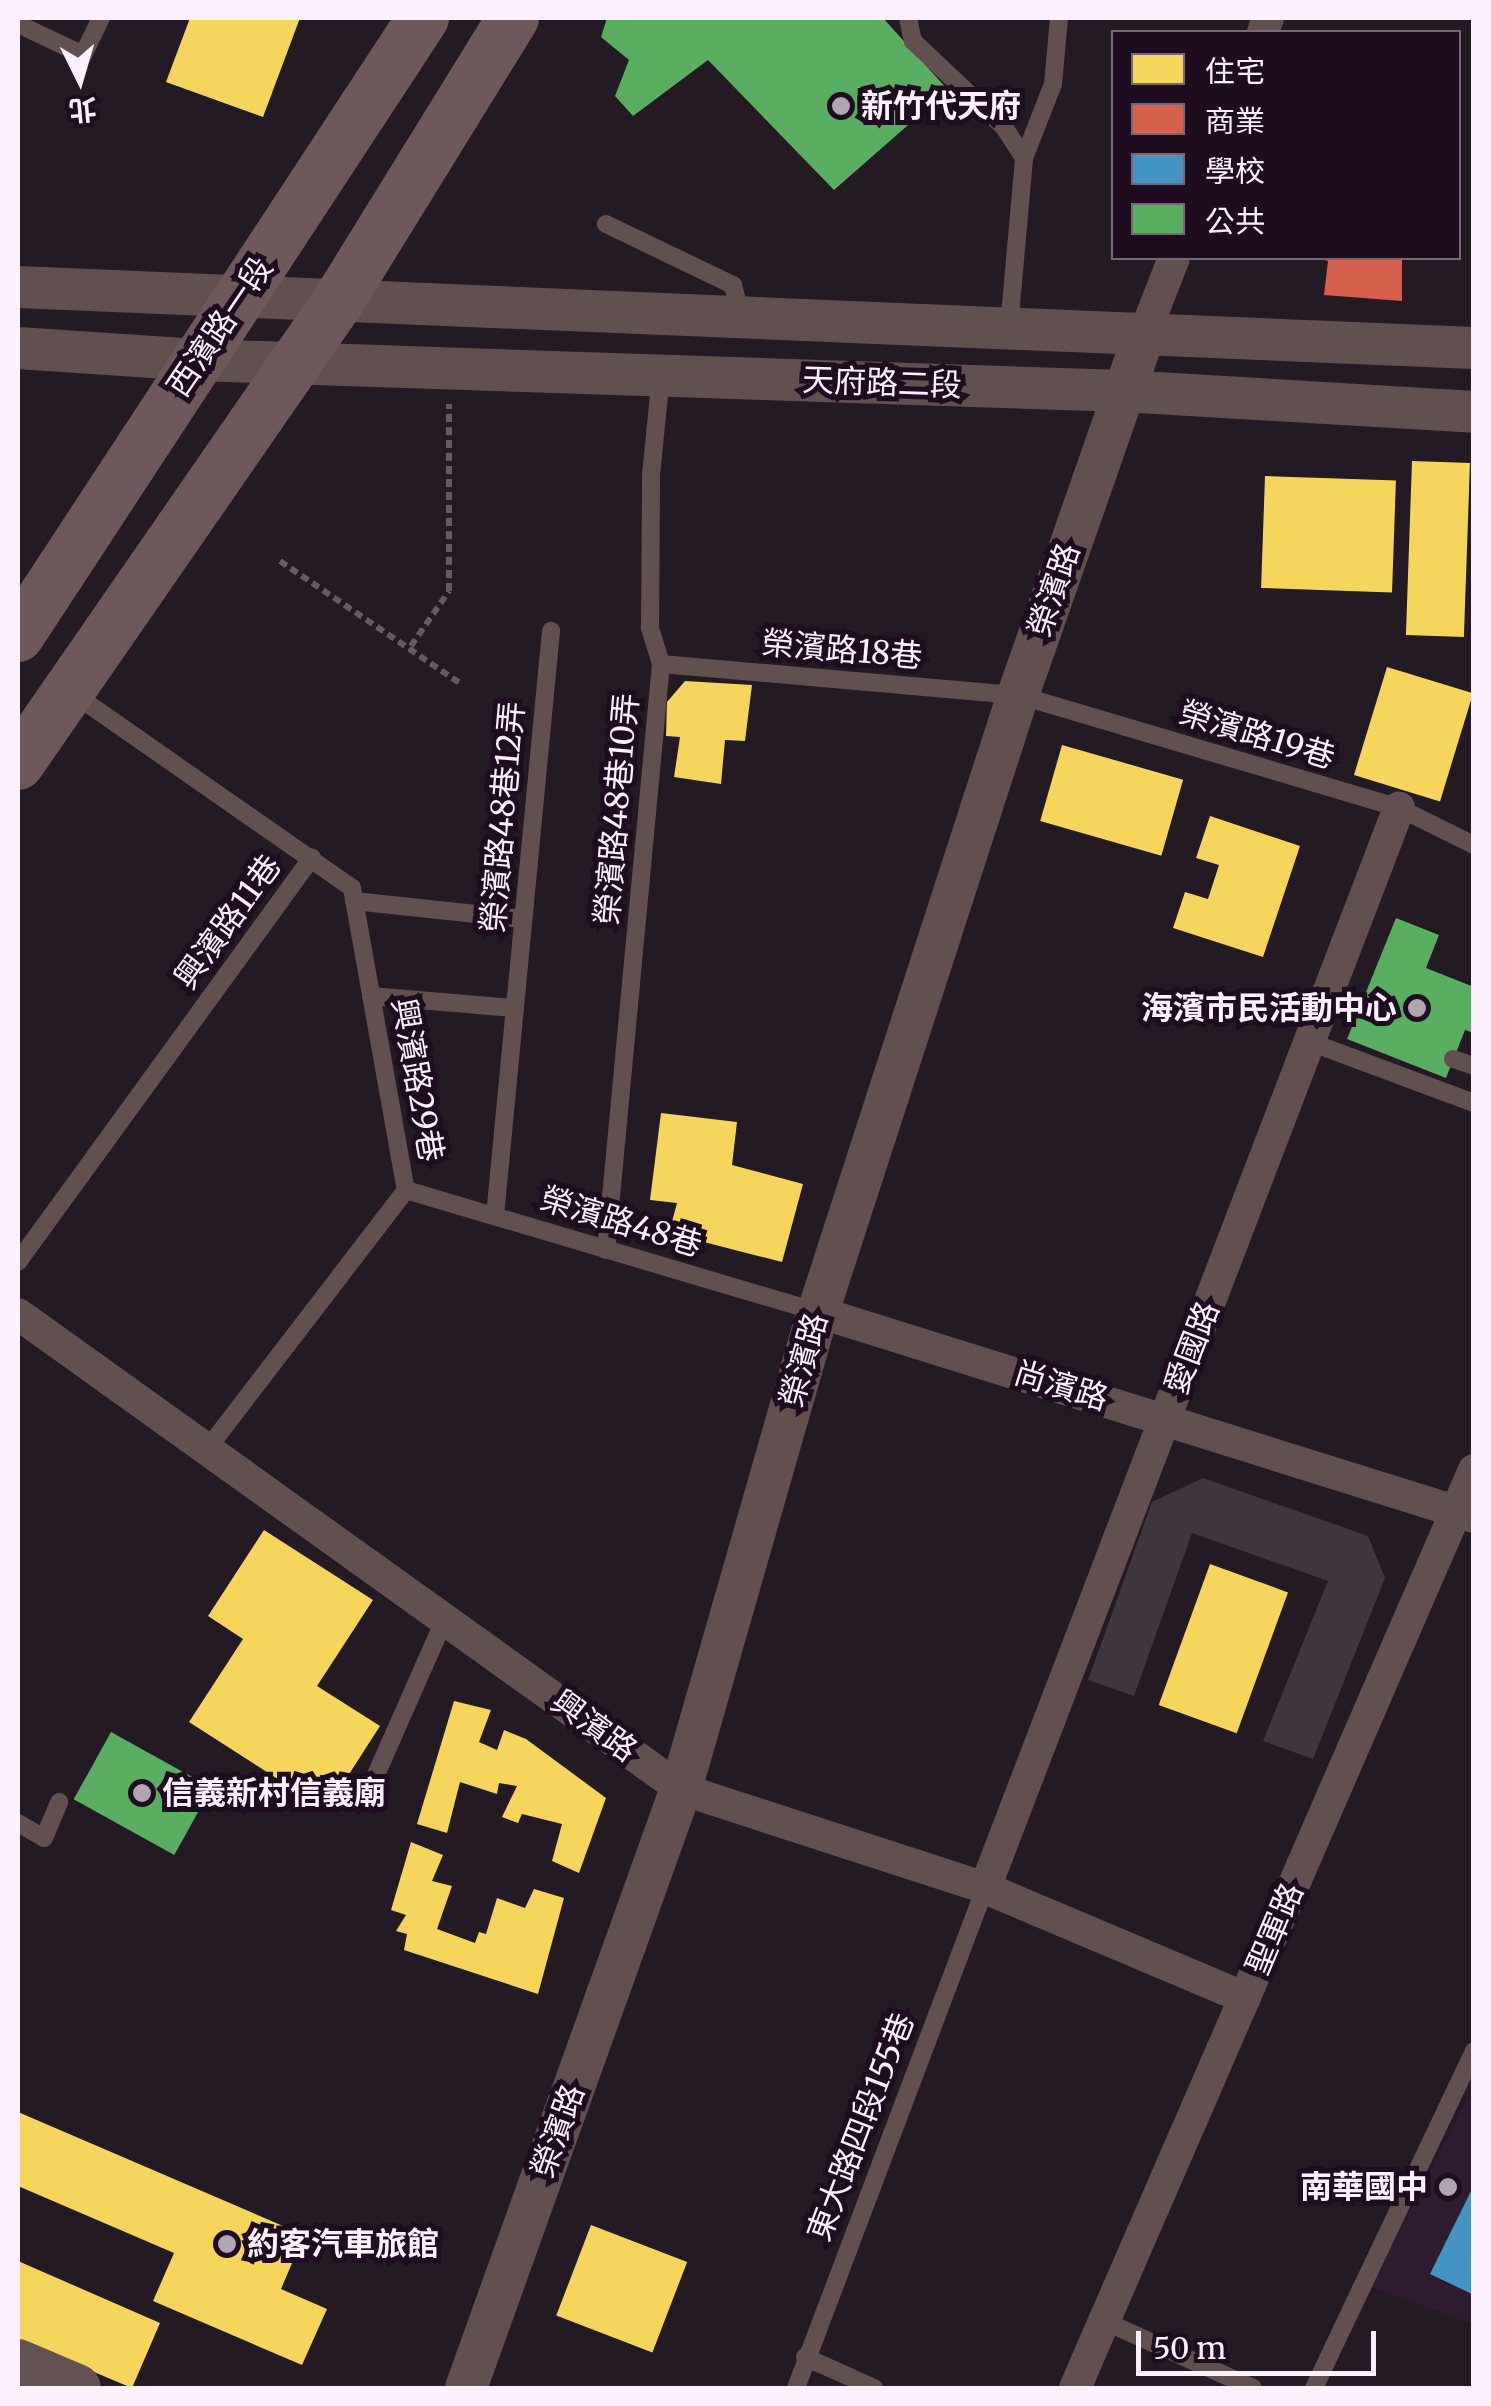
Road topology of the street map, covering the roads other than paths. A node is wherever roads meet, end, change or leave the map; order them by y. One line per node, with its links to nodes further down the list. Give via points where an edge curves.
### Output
1 (101, 18): 6 (lane, via 83,54)
2 (423, 18): 11 (main road, 西濱路一段)
3 (513, 18): 12 (main road)
4 (908, 18): 7 (lane, via 913,41 1004,127)
5 (1060, 18): 7 (lane, via 1053,84)
6 (18, 24)
7 (1024, 158): 14 (lane)
8 (606, 224): 13 (lane, via 733,284)
9 (1173, 260): 15 (street)
10 (18, 286): 11 (street, 天府路二段)
11 (243, 293): 12 (street, 天府路二段); 18 (main road, 西濱路一段)
12 (339, 300): 13 (street, 天府路二段); 19 (main road)
13 (741, 316): 14 (street, 天府路二段)
14 (1008, 327): 15 (street, 天府路二段)
15 (1145, 332): 17 (street, 天府路二段); 21 (street, 榮濱路)
16 (18, 348): 18 (street, 天府路二段)
17 (1474, 348)
18 (198, 360): 19 (street, 天府路二段); 24 (main road, 西濱路一段)
19 (291, 364): 20 (street, 天府路二段); 26 (main road)
20 (661, 376): 21 (street, 天府路二段); 25 (lane, 榮濱路48巷10弄, via 651,475 650,628)
21 (1123, 391): 22 (street, 天府路二段); 27 (street, 榮濱路)
22 (1474, 412)
23 (551, 631): 33 (lane, 榮濱路48巷12弄)
24 (18, 636)
25 (660, 664): 27 (lane, 榮濱路18巷); 42 (lane, 榮濱路48巷10弄)
26 (67, 689): 28 (main road); 31 (lane, 興濱路11巷)
27 (1018, 695): 29 (lane, 榮濱路19巷); 44 (street, 榮濱路)
28 (18, 764)
29 (1399, 808): 30 (lane, 榮濱路19巷); 36 (street, 愛國路)
30 (1474, 844)
31 (312, 858): 32 (lane, via 352,888); 43 (lane, 興濱路11巷)
32 (354, 901): 33 (lane); 34 (lane, 興濱路29巷)
33 (523, 919): 35 (lane, 榮濱路48巷12弄)
34 (371, 996): 35 (lane); 40 (lane, 興濱路29巷)
35 (515, 1008): 41 (lane, 榮濱路48巷12弄)
36 (1310, 1042): 39 (lane); 46 (street, 愛國路)
37 (1453, 1059): 38 (lane)
38 (1474, 1066)
39 (1474, 1103)
40 (406, 1190): 41 (lane, 榮濱路48巷); 47 (lane, 興濱路29巷)
41 (495, 1216): 42 (lane, 榮濱路48巷)
42 (606, 1250): 44 (lane, 榮濱路48巷)
43 (18, 1262)
44 (818, 1312): 46 (street, 尚濱路); 51 (street, 榮濱路)
45 (18, 1314): 47 (street, 興濱路)
46 (1166, 1417): 49 (street, 尚濱路); 55 (street, 愛國路)
47 (209, 1447): 50 (street, 興濱路)
48 (1474, 1470): 49 (street, 聖軍路)
49 (1465, 1513): 56 (street, 聖軍路)
50 (445, 1618): 51 (street, 興濱路); 53 (lane)
51 (681, 1789): 55 (street, 興濱路); 62 (street, 榮濱路)
52 (59, 1802): 54 (lane, via 44,1838)
53 (364, 1802)
54 (18, 1823)
55 (985, 1888): 56 (street, 興濱路); 59 (lane, 東大路四段155巷)
56 (1245, 1998): 58 (street, 聖軍路)
57 (1474, 2051): 67 (lane)
58 (1104, 2322): 65 (street, 聖軍路); 66 (lane)
59 (805, 2357): 63 (lane, 東大路四段155巷); 64 (lane)
60 (18, 2363): 61 (main road)
61 (78, 2388)
62 (466, 2388)
63 (796, 2388)
64 (874, 2388)
65 (1076, 2388)
66 (1253, 2388)
67 (1314, 2388)

